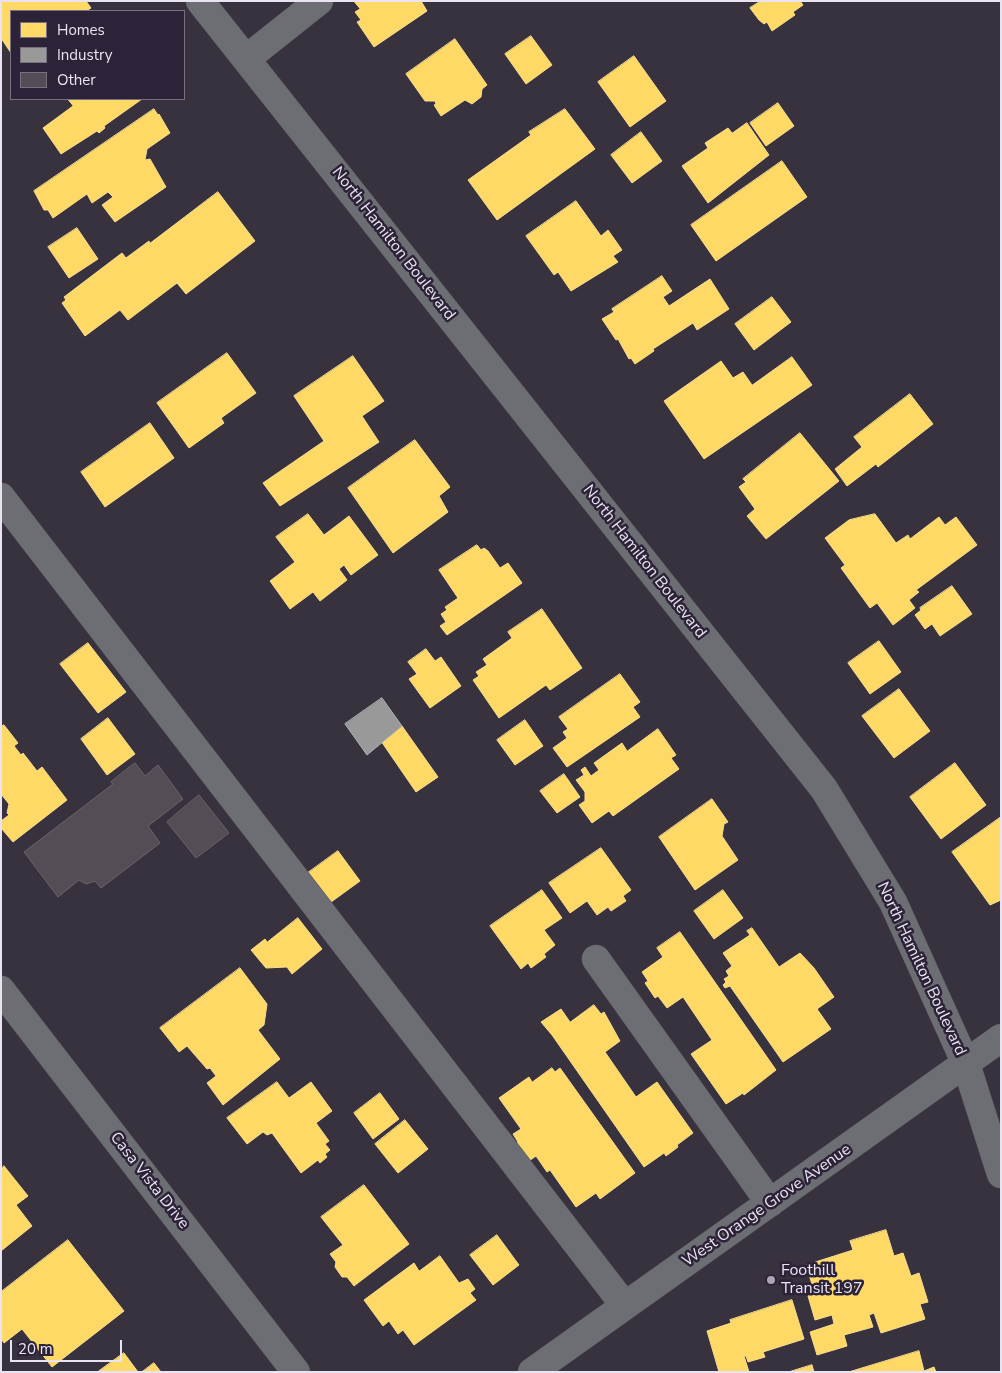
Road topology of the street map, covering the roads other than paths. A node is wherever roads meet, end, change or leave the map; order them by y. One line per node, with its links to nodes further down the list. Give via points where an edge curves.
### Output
1 (200, 1): 3 (street, North Hamilton Boulevard)
2 (319, 1): 3 (street)
3 (246, 59): 8 (street, North Hamilton Boulevard, via 824,788 893,902)
4 (1, 497): 11 (street)
5 (596, 960): 10 (street)
6 (1, 990): 12 (street, Casa Vista Drive)
7 (1001, 1038): 8 (street, West Orange Grove Avenue)
8 (966, 1064): 9 (street, North Hamilton Boulevard); 10 (street, West Orange Grove Avenue)
9 (1001, 1174)
10 (770, 1203): 11 (street, West Orange Grove Avenue)
11 (625, 1306): 13 (street, West Orange Grove Avenue)
12 (296, 1372)
13 (532, 1372)

